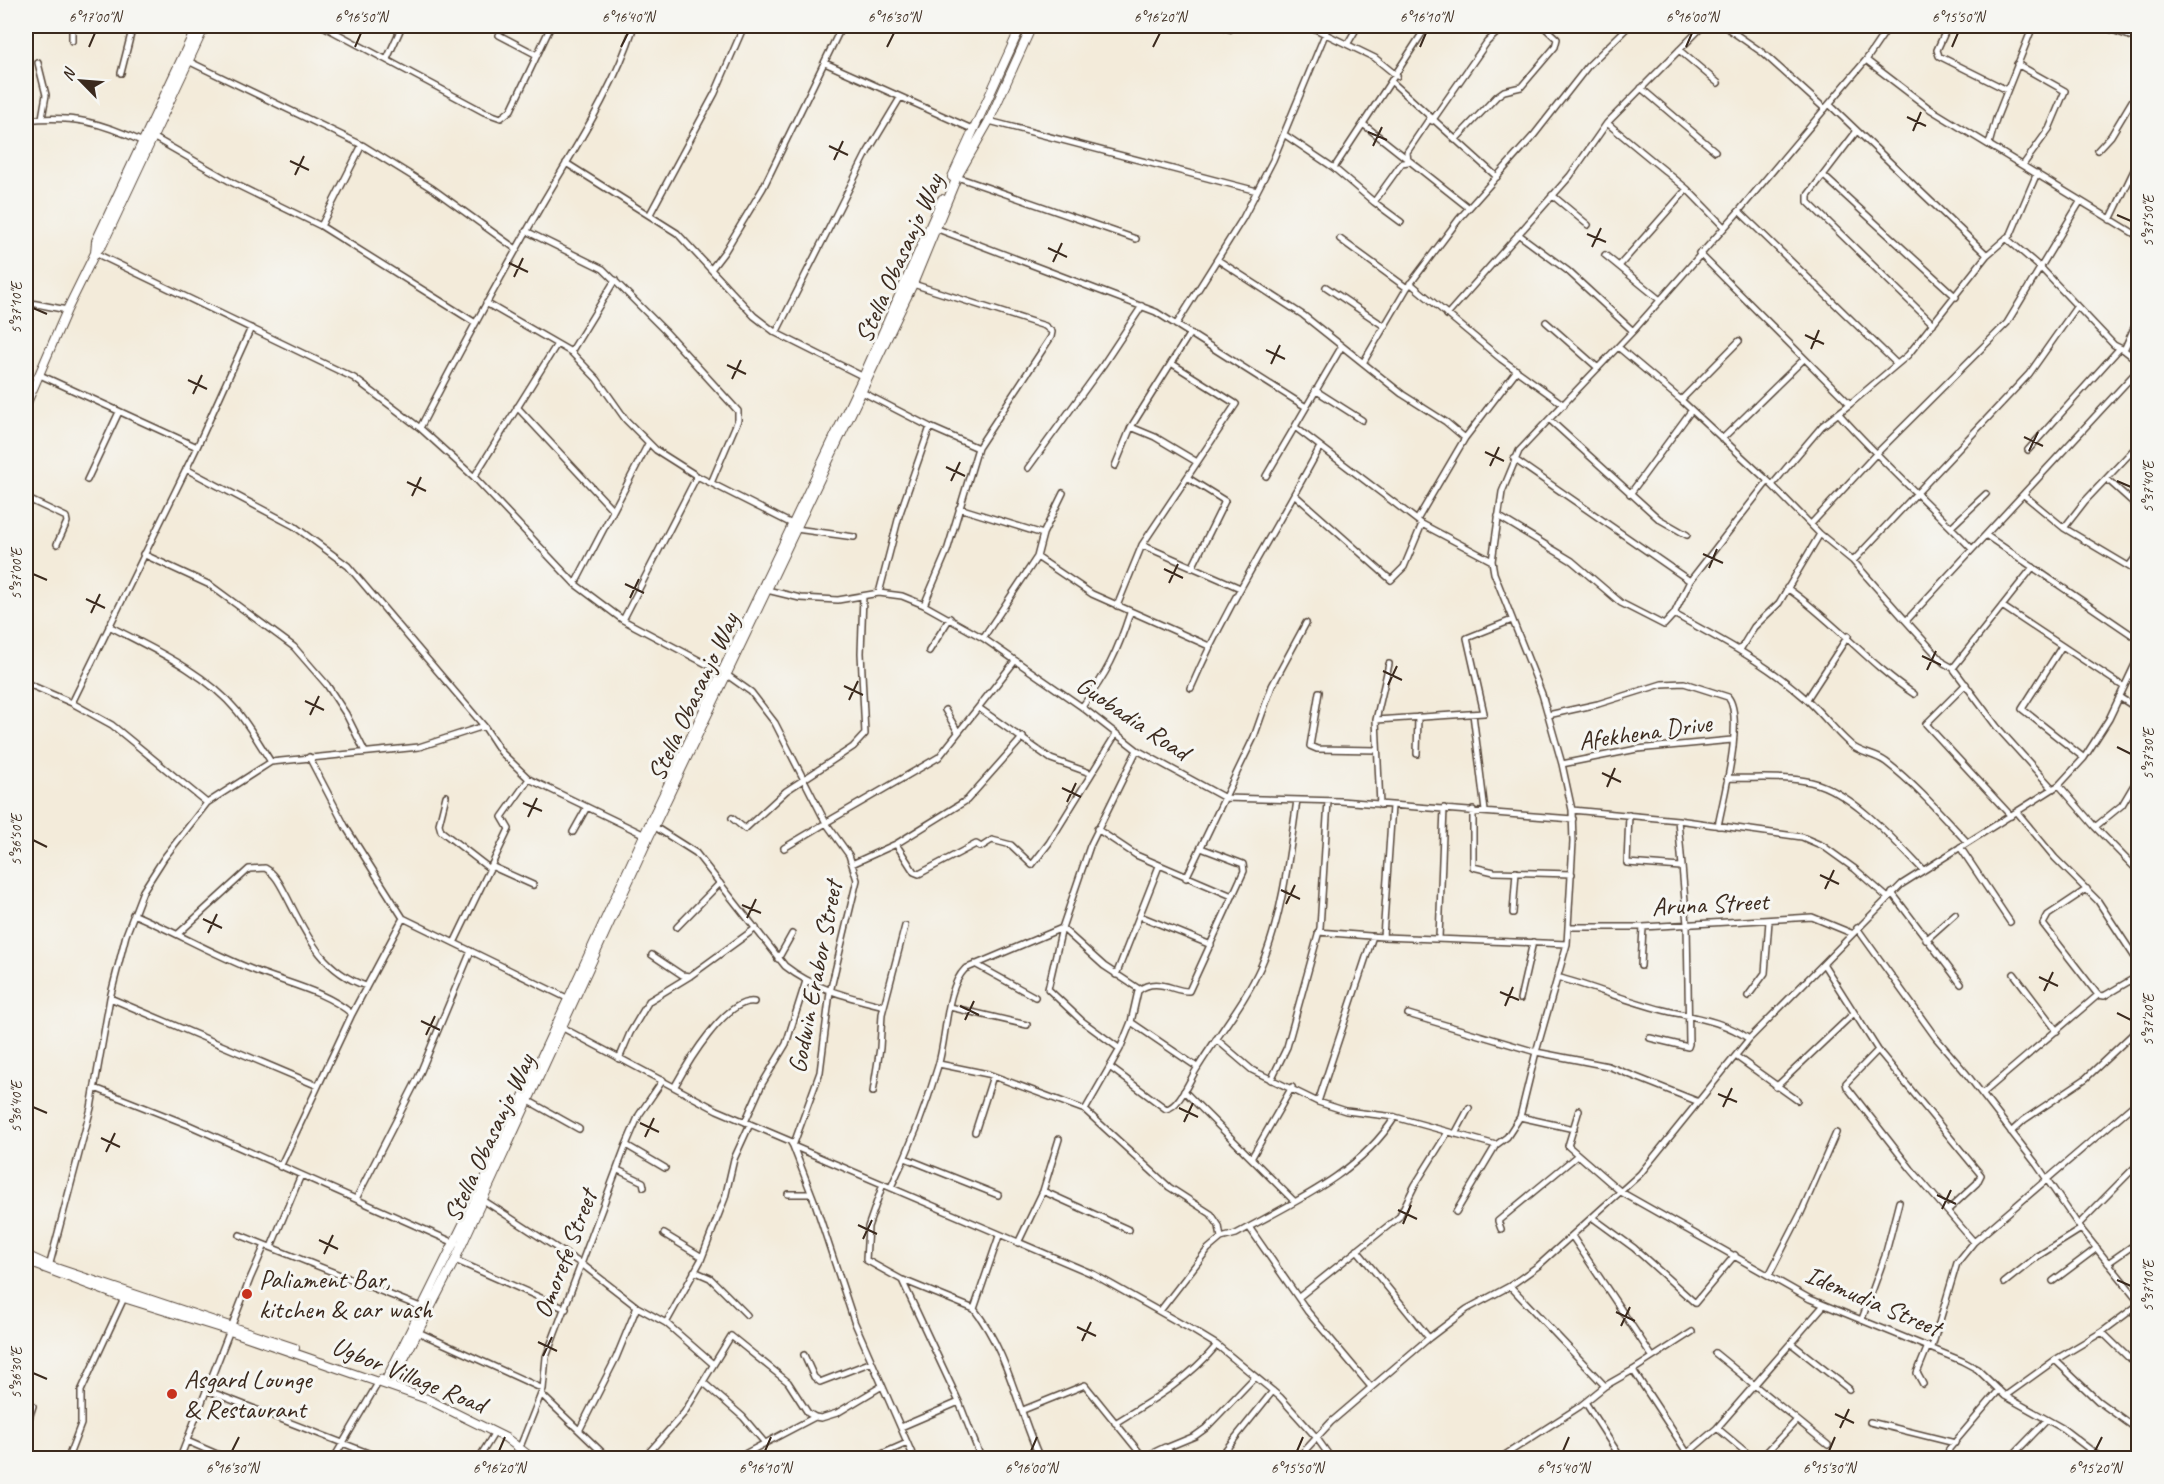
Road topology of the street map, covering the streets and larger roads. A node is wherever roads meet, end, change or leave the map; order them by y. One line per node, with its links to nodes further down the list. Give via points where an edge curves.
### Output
1 (72, 26): 30 (street)
2 (134, 26): 40 (street)
3 (197, 26): 35 (street)
4 (206, 26): 35 (street)
5 (323, 26): 34 (street)
6 (402, 26): 34 (street)
7 (551, 26): 33 (street)
8 (634, 26): 67 (street, via 626,52)
9 (744, 26): 81 (street, via 715,93)
10 (842, 26): 38 (street)
11 (1021, 26): 55 (street)
12 (1032, 26): 52 (street, Stella Obasanjo Way)
13 (1222, 26): 26 (street)
14 (1309, 26): 27 (street)
15 (1359, 26): 31 (street)
16 (1427, 26): 41 (street)
17 (1504, 26): 51 (street, via 1487,42)
18 (1543, 26): 59 (street, via 1557,39 1555,47 1521,87 1497,96)
19 (1629, 26): 72 (street, via 1588,66)
20 (1703, 26): 32 (street)
21 (1724, 26): 48 (street)
22 (1889, 26): 36 (street)
23 (1948, 26): 45 (street, via 1937,50 1939,56)
24 (2033, 26): 39 (street)
25 (2101, 26): 29 (street)
26 (1230, 29)
27 (1326, 32): 31 (street); 57 (street)
28 (499, 36): 33 (street)
29 (2139, 39)
30 (72, 41)
31 (1348, 43): 41 (street)
32 (1679, 50): 43 (street); 44 (street)
33 (537, 55): 34 (street, via 511,110 501,118)
34 (387, 58)
35 (185, 60): 58 (street); 60 (street); 61 (street)
36 (1866, 60): 48 (street); 62 (street, via 1922,104)
37 (38, 63): 49 (street, via 46,95)
38 (825, 63): 47 (street); 102 (street, via 763,188)
39 (2017, 64): 45 (street); 68 (street, via 2065,91 2049,129)
40 (121, 73)
41 (1397, 76): 42 (street)
42 (1392, 82): 51 (street); 54 (street)
43 (1718, 83)
44 (1641, 88): 53 (street); 64 (street)
45 (2007, 90): 62 (street)
46 (2139, 91): 63 (street)
47 (900, 98): 55 (street); 124 (street, via 867,153)
48 (1827, 107): 56 (street); 80 (street)
49 (42, 118): 50 (street); 60 (street, via 80,118)
50 (26, 120)
51 (1431, 120): 59 (street); 65 (street, via 1407,152)
52 (988, 121): 71 (street, Stella Obasanjo Way); 75 (street)
53 (1607, 123): 74 (street); 76 (street)
54 (1363, 124): 65 (street); 69 (street)
55 (972, 129): 94 (street)
56 (1856, 132): 73 (street); 99 (street)
57 (1285, 135): 69 (street); 75 (street)
58 (153, 137): 85 (street, via 233,183); 96 (street, via 103,244)
59 (1455, 140): 72 (street)
60 (143, 142): 96 (street, via 96,241)
61 (362, 144): 85 (street); 95 (street)
62 (1989, 144): 68 (street)
63 (2098, 150)
64 (1715, 151)
65 (1408, 162): 77 (street, via 1402,163); 79 (street)
66 (2139, 162): 82 (street)
67 (566, 163): 81 (street); 88 (street)
68 (2023, 165): 70 (street)
69 (1334, 168): 77 (street)
70 (2037, 173): 78 (street); 91 (street, via 2015,228)
71 (957, 177): 87 (street, Stella Obasanjo Way); 92 (street)
72 (1497, 177): 79 (street)
73 (1825, 177): 108 (street); 119 (street, via 1808,195 1808,202)
74 (1686, 189): 86 (street); 101 (street)
75 (1257, 191): 100 (street)
76 (1552, 195): 84 (street); 89 (street)
77 (1374, 202): 83 (street)
78 (2079, 202): 82 (street); 103 (street)
79 (1469, 208): 106 (street)
80 (1739, 211): 86 (street); 136 (street)
81 (650, 214): 102 (street, via 677,233)
82 (2110, 220): 90 (street)
83 (1401, 222)
84 (1588, 225)
85 (321, 226): 117 (street)
86 (1723, 226): 97 (street)
87 (935, 228): 94 (street, Stella Obasanjo Way); 112 (street)
88 (526, 231): 95 (street); 104 (street, via 603,269)
89 (1518, 234): 115 (street); 123 (street, via 1568,271)
90 (2139, 236)
91 (2006, 238): 99 (street); 103 (street)
92 (1136, 239)
93 (1340, 239): 106 (street)
94 (926, 242): 105 (street, Stella Obasanjo Way); 141 (street)
95 (516, 249): 111 (street)
96 (95, 253): 114 (street); 122 (street, Godwin Erabor Street)
97 (1699, 253): 109 (street); 132 (street)
98 (1605, 255): 101 (street)
99 (1988, 255): 108 (street)
100 (1218, 260): 120 (street); 128 (street, via 1303,315)
101 (1619, 266): 109 (street)
102 (712, 268): 124 (street, via 754,316)
103 (2042, 269): 113 (street); 169 (street, via 2007,323)
104 (615, 280): 131 (street); 181 (street, via 738,411 738,420)
105 (913, 284): 141 (street, Stella Obasanjo Way); 167 (street, via 1045,326 1052,332)
106 (1409, 286): 115 (street); 121 (street)
107 (1326, 287): 121 (street)
108 (1956, 297): 119 (street)
109 (1660, 300): 123 (street)
110 (26, 302): 114 (street)
111 (486, 303): 117 (street); 127 (street)
112 (1142, 306): 120 (street); 173 (street)
113 (2077, 306): 130 (street); 183 (street, via 2029,374)
114 (67, 309): 140 (street)
115 (1447, 315): 138 (street)
116 (2139, 319): 130 (street)
117 (474, 322): 160 (street)
118 (1546, 322): 137 (street)
119 (1933, 324): 136 (street)
120 (1176, 325): 125 (street)
121 (1384, 326): 135 (street)
122 (251, 328): 160 (street, Godwin Erabor Street, via 354,378); 165 (street)
123 (1633, 331): 129 (street)
124 (776, 333): 141 (street)
125 (1190, 333): 134 (street); 151 (street)
126 (1739, 341): 146 (street)
127 (557, 344): 131 (street); 150 (street)
128 (1342, 346): 135 (street); 143 (street)
129 (1618, 347): 137 (street); 146 (street)
130 (2121, 349): 133 (street); 168 (street)
131 (572, 352): 163 (street)
132 (1804, 359): 147 (street); 162 (street)
133 (2139, 362)
134 (1171, 363): 158 (street); 171 (street, via 1236,404)
135 (1363, 363): 161 (street)
136 (1897, 364): 147 (street)
137 (1598, 368): 149 (street)
138 (1517, 370): 149 (street); 161 (street)
139 (2139, 370): 142 (street)
140 (39, 375): 148 (street); 153 (street)
141 (866, 378): 145 (street, Stella Obasanjo Way); 196 (street)
142 (2132, 378): 144 (street); 188 (street)
143 (1316, 390): 151 (street); 155 (street)
144 (2139, 390)
145 (862, 392): 157 (street); 196 (street, Stella Obasanjo Way)
146 (1681, 400): 152 (street)
147 (1850, 404): 154 (street)
148 (26, 405)
149 (1564, 405): 156 (street)
150 (517, 407): 177 (street); 192 (street)
151 (1306, 407): 159 (street)
152 (1691, 411): 162 (street); 185 (street)
153 (119, 412): 165 (street); 180 (street)
154 (1839, 414): 169 (street); 182 (street, via 1822,426)
155 (1362, 420)
156 (1550, 420): 170 (street); 185 (street)
157 (930, 427): 167 (street); 221 (street, via 899,516)
158 (1131, 427): 171 (street); 172 (street)
159 (1295, 427): 166 (street); 176 (street)
160 (420, 428): 177 (street, Godwin Erabor Street)
161 (1464, 438): 194 (street)
162 (1722, 439): 182 (street)
163 (648, 444): 175 (street); 192 (street)
164 (2139, 445): 179 (street)
165 (197, 447): 174 (street)
166 (1320, 447): 187 (street); 194 (street)
167 (978, 448): 191 (street)
168 (2028, 450)
169 (1875, 455): 183 (street); 195 (street)
170 (1514, 459): 193 (street); 216 (street)
171 (1197, 462): 178 (street)
172 (1114, 466)
173 (1028, 468)
174 (186, 469): 207 (street); 264 (street, via 294,526 348,566)
175 (697, 476): 181 (street); 230 (street)
176 (1266, 476)
177 (474, 477): 217 (street, Godwin Erabor Street)
178 (1188, 478): 205 (street); 214 (street, via 1225,501)
179 (2107, 479): 190 (street); 198 (street)
180 (87, 480)
181 (711, 483): 196 (street)
182 (1770, 483): 195 (street); 216 (street)
183 (1916, 491): 197 (street); 211 (street)
184 (1063, 494): 199 (street)
185 (1629, 494): 201 (street, via 1659,519)
186 (1986, 494): 197 (street)
187 (1295, 495): 194 (street, via 1390,580 1404,567); 218 (street)
188 (2024, 495): 198 (street); 202 (street)
189 (26, 498): 204 (street, via 66,517)
190 (2139, 507)
191 (959, 508): 199 (street); 224 (street, via 947,551)
192 (613, 510): 217 (street)
193 (1498, 516): 210 (street); 228 (street, via 1572,561 1621,603 1651,620 1664,625)
194 (1420, 522): 210 (street)
195 (1811, 524): 200 (street)
196 (795, 526): 203 (street); 220 (street, Stella Obasanjo Way); 223 (street)
197 (1952, 527): 206 (street)
198 (2064, 528): 212 (street)
199 (1043, 534): 209 (street)
200 (1820, 534): 211 (street); 219 (street)
201 (1687, 535)
202 (1987, 536): 206 (street); 213 (street)
203 (854, 537)
204 (57, 544)
205 (1142, 545): 214 (street); 225 (street)
206 (1972, 549): 232 (street)
207 (143, 554): 234 (street); 271 (street, via 210,585 294,647 333,695)
208 (2139, 554): 212 (street)
209 (1037, 557): 225 (street); 236 (street)
210 (1492, 561): 231 (street)
211 (1853, 561): 232 (street)
212 (2129, 566): 215 (street)
213 (2033, 567): 226 (street); 237 (street)
214 (1192, 568): 218 (street)
215 (2139, 572)
216 (1690, 581): 228 (street)
217 (575, 584): 230 (street, Godwin Erabor Street)
218 (1240, 588): 238 (street)
219 (1787, 588): 235 (street); 240 (street)
220 (767, 590): 222 (street, Guobadia Road, via 838,600); 223 (street, Stella Obasanjo Way)
221 (879, 593): 222 (street, Guobadia Road); 224 (street, Guobadia Road)
222 (863, 596): 278 (street, via 865,734 853,747)
223 (758, 602): 246 (street, Stella Obasanjo Way)
224 (924, 604): 229 (street, Guobadia Road)
225 (1117, 606): 227 (street)
226 (2002, 606): 239 (street); 245 (street)
227 (1130, 613): 238 (street); 256 (street, via 1117,654)
228 (1674, 614): 240 (street)
229 (950, 618): 236 (street, Guobadia Road); 241 (street)
230 (624, 620): 246 (street, Godwin Erabor Street)
231 (1512, 620): 260 (street, via 1467,638 1484,712); 261 (street, via 1530,659)
232 (1906, 621): 245 (street)
233 (1306, 623): 285 (street, via 1272,686 1254,737)
234 (109, 626): 255 (street); 275 (street, via 208,684 237,711)
235 (1848, 636): 252 (street); 254 (street)
236 (983, 638): 243 (street, Guobadia Road)
237 (2139, 639)
238 (1209, 646): 250 (street)
239 (2062, 646): 249 (street); 274 (street, via 2022,709)
240 (1740, 650): 254 (street)
241 (929, 651)
242 (2139, 658): 249 (street)
243 (1015, 661): 256 (street, Guobadia Road); 257 (street)
244 (1389, 664): 263 (street)
245 (1953, 668): 248 (street)
246 (724, 674): 278 (street, Godwin Erabor Street, via 751,692 775,723); 304 (street, Stella Obasanjo Way); 308 (street)
247 (26, 683): 255 (street)
248 (1966, 684): 283 (street, via 1997,727); 298 (street, via 1926,724)
249 (2124, 687): 253 (street)
250 (1191, 688)
251 (1319, 692): 270 (street, via 1310,746)
252 (1914, 694)
253 (2119, 697): 258 (street); 274 (street)
254 (1807, 699): 309 (street, via 1850,744 1860,752 1875,754 1911,783)
255 (72, 703): 288 (street, via 112,724)
256 (1082, 707): 266 (street, Guobadia Road)
257 (979, 708): 265 (street); 267 (street)
258 (2139, 709)
259 (945, 710): 265 (street)
260 (1473, 714): 262 (street); 295 (street)
261 (1548, 715): 268 (street, via 1662,684 1684,683 1728,697 1733,704); 276 (street)
262 (1418, 717): 263 (street); 272 (street)
263 (1376, 720): 270 (street)
264 (484, 726): 271 (street, via 418,747); 281 (street, via 501,752)
265 (958, 732): 302 (street, via 939,757)
266 (1116, 734): 269 (street, Guobadia Road); 277 (street)
267 (1023, 738): 277 (street, via 1051,759); 310 (street, via 967,800)
268 (1732, 740): 276 (street, Afekhena Drive, via 1637,749); 279 (street)
269 (1137, 750): 285 (street, Guobadia Road); 306 (street)
270 (1377, 750): 289 (street)
271 (365, 752): 273 (street)
272 (1417, 754)
273 (309, 756): 275 (street); 334 (street, via 345,826)
274 (2085, 758): 282 (street)
275 (272, 762): 288 (street)
276 (1562, 764): 294 (street)
277 (1090, 773): 310 (street, via 1032,865 1011,845 992,840 981,847 976,844 963,850 919,874)
278 (802, 778): 299 (street, via 745,829); 302 (street, Godwin Erabor Street)
279 (1727, 778): 303 (street); 319 (street, via 1811,782 1831,791 1888,834)
280 (2139, 778): 305 (street, via 2122,805)
281 (529, 779): 291 (street); 316 (street, via 502,818 509,829)
282 (2059, 785): 283 (street); 305 (street)
283 (2053, 789): 296 (street)
284 (446, 796): 316 (street, via 441,831)
285 (1225, 798): 286 (street, Guobadia Road); 313 (street)
286 (1297, 800): 287 (street, Guobadia Road); 393 (street, via 1289,859 1262,965)
287 (1328, 801): 289 (street, Guobadia Road); 345 (street)
288 (207, 803): 331 (street, via 164,858)
289 (1380, 805): 290 (street, Guobadia Road)
290 (1392, 806): 292 (street, Guobadia Road); 350 (street)
291 (586, 807): 307 (street); 308 (street)
292 (1444, 808): 293 (street, Guobadia Road); 351 (street)
293 (1473, 810): 295 (street, Guobadia Road); 320 (street, via 1473,867)
294 (1572, 810): 297 (street); 300 (street)
295 (1485, 811): 300 (street, Guobadia Road)
296 (2017, 812): 298 (street); 325 (street)
297 (1629, 815): 301 (street); 317 (street, via 1627,863)
298 (2011, 816): 309 (street)
299 (732, 818)
300 (1573, 819): 321 (street)
301 (1678, 820): 303 (street); 317 (street)
302 (827, 822): 312 (street); 314 (street, Godwin Erabor Street)
303 (1718, 826): 326 (street, via 1802,837 1831,852)
304 (655, 827): 308 (street, Stella Obasanjo Way); 323 (street, via 696,853)
305 (2095, 827): 318 (street)
306 (1097, 829): 315 (street); 343 (street)
307 (573, 832)
308 (646, 836): 379 (street, Stella Obasanjo Way)
309 (1967, 842): 311 (street)
310 (896, 844): 314 (street)
311 (1960, 847): 319 (street); 336 (street)
312 (784, 848)
313 (1201, 848): 322 (street); 327 (street, via 1244,866)
314 (852, 864): 373 (street, Godwin Erabor Street, via 857,880 854,898)
315 (1159, 866): 322 (street); 333 (street)
316 (491, 867): 324 (street); 354 (street)
317 (1681, 867): 337 (street)
318 (2137, 868)
319 (1923, 870): 326 (street)
320 (1516, 872): 321 (street); 330 (street)
321 (1572, 874): 340 (street)
322 (1185, 878): 327 (street)
323 (720, 883): 339 (street); 342 (street)
324 (533, 885)
325 (2087, 889): 360 (street); 374 (street, via 2048,915 2043,924)
326 (1890, 895): 344 (street); 352 (street)
327 (1232, 896): 356 (street)
328 (26, 898): 329 (street)
329 (26, 906)
330 (1513, 913)
331 (133, 914): 346 (street); 377 (street)
332 (1955, 914): 352 (street)
333 (1140, 916): 356 (street); 364 (street)
334 (403, 918): 354 (street); 371 (street)
335 (1769, 921): 337 (street, Aruna Street); 347 (street, Aruna Street, via 1812,917); 375 (street, via 1765,973)
336 (2010, 922)
337 (1687, 924): 341 (street, Aruna Street); 386 (street)
338 (905, 926): 381 (street)
339 (677, 927)
340 (1568, 927): 341 (street, Aruna Street); 355 (street)
341 (1643, 927): 363 (street)
342 (756, 928): 359 (street); 366 (street)
343 (1062, 928): 361 (street); 364 (street); 395 (street, via 1048,989)
344 (1857, 928): 347 (street); 413 (street, via 1936,1038)
345 (1318, 932): 349 (street); 405 (street, via 1299,1011)
346 (179, 933): 371 (street, via 249,869 265,868 275,876 324,961); 384 (street, via 249,968 339,1003)
347 (1851, 933): 362 (street)
348 (792, 934): 359 (street)
349 (1373, 936): 350 (street); 417 (street)
350 (1383, 937): 351 (street)
351 (1439, 938): 353 (street)
352 (1926, 940): 370 (street)
353 (1533, 942): 355 (street); 378 (street)
354 (454, 943): 357 (street)
355 (1567, 944): 368 (street)
356 (1211, 945): 372 (street, via 1189,991 1167,985)
357 (471, 951): 379 (street); 453 (street, via 418,1078)
358 (651, 955): 366 (street)
359 (778, 959): 369 (street)
360 (2139, 962)
361 (975, 964): 376 (street); 382 (street, via 960,975)
362 (1824, 965): 383 (street); 394 (street)
363 (1641, 966)
364 (1116, 975): 372 (street)
365 (2014, 975): 391 (street)
366 (690, 976): 399 (street, via 649,1001)
367 (2139, 976): 374 (street, via 2104,996)
368 (1557, 977): 386 (street); 397 (street)
369 (806, 981): 373 (street); 424 (street, via 786,1044 762,1084)
370 (1961, 984)
371 (366, 986): 384 (street)
372 (1139, 989): 387 (street)
373 (830, 992): 381 (street); 435 (street, Godwin Erabor Street, via 820,1072)
374 (2098, 995): 391 (street)
375 (1748, 996)
376 (1035, 997)
377 (110, 999): 406 (street); 410 (street)
378 (1520, 999)
379 (571, 1000): 389 (street, Stella Obasanjo Way); 472 (street)
380 (754, 1002): 407 (street, via 738,1005 725,1017 696,1051)
381 (884, 1006): 412 (street)
382 (950, 1007): 388 (street); 400 (street)
383 (1854, 1013): 396 (street); 409 (street)
384 (352, 1014): 406 (street)
385 (1408, 1014): 397 (street)
386 (1689, 1015): 392 (street, via 1688,1047); 394 (street, via 1738,1031)
387 (1131, 1022): 395 (street); 401 (street)
388 (1027, 1025)
389 (563, 1028): 399 (street); 415 (street, Stella Obasanjo Way)
390 (2139, 1029): 429 (street, via 2085,1079)
391 (2057, 1031): 413 (street)
392 (1650, 1038)
393 (1216, 1039): 401 (street); 405 (street, via 1252,1070)
394 (1749, 1039): 398 (street)
395 (1120, 1049): 402 (street)
396 (1878, 1050): 457 (street, via 1846,1087); 457 (street, via 1981,1175)
397 (1536, 1052): 418 (street, via 1608,1066); 423 (street)
398 (1737, 1057): 409 (street); 418 (street)
399 (619, 1059): 404 (street)
400 (939, 1064): 403 (street); 437 (street)
401 (1197, 1067): 411 (street)
402 (1111, 1068): 411 (street, via 1166,1109); 420 (street)
403 (993, 1076): 420 (street); 427 (street)
404 (663, 1080): 407 (street); 433 (street, Omorefe Street, via 639,1115)
405 (1271, 1080): 408 (street)
406 (318, 1086): 440 (street)
407 (675, 1086): 424 (street)
408 (1292, 1087): 417 (street); 438 (street)
409 (1776, 1087): 414 (street)
410 (95, 1088): 440 (street); 483 (street)
411 (1184, 1091): 438 (street)
412 (873, 1092)
413 (1982, 1094): 429 (street)
414 (1797, 1100)
415 (529, 1101): 425 (street); 454 (street, Stella Obasanjo Way)
416 (2139, 1101): 444 (street)
417 (1318, 1102): 422 (street, via 1346,1111)
418 (1699, 1102): 449 (street)
419 (1469, 1108): 431 (street)
420 (1085, 1110): 468 (street, via 1168,1187 1211,1214)
421 (1579, 1110): 426 (street)
422 (1395, 1117): 428 (street); 455 (street, via 1365,1155)
423 (1520, 1117): 426 (street); 434 (street, via 1507,1137)
424 (747, 1123): 435 (street, via 790,1141); 478 (street, via 725,1198)
425 (579, 1129)
426 (1574, 1129): 436 (street, via 1568,1146)
427 (975, 1132)
428 (1448, 1132): 431 (street); 475 (street, via 1399,1217)
429 (2011, 1132): 444 (street)
430 (1836, 1133): 485 (street, via 1802,1213)
431 (1455, 1134): 434 (street)
432 (1059, 1139): 448 (street)
433 (626, 1145): 441 (street); 442 (street, Omorefe Street)
434 (1496, 1145): 458 (street)
435 (792, 1146): 445 (street); 451 (street)
436 (1578, 1155): 449 (street, Idemudia Street); 463 (street, via 1498,1221)
437 (905, 1158): 446 (street); 452 (street)
438 (1252, 1158): 455 (street)
439 (2139, 1164): 461 (street)
440 (280, 1167): 443 (street)
441 (665, 1168)
442 (618, 1170): 447 (street, via 643,1182); 482 (street, Omorefe Street)
443 (301, 1175): 453 (street); 473 (street)
444 (2047, 1181): 461 (street); 469 (street)
445 (883, 1184): 446 (street); 486 (street, via 868,1227 866,1260)
446 (891, 1186): 466 (street)
447 (644, 1187)
448 (1043, 1191): 462 (street); 471 (street)
449 (1621, 1192): 459 (street); 477 (street, Idemudia Street)
450 (788, 1194): 451 (street)
451 (812, 1194): 515 (street, via 840,1284)
452 (998, 1195)
453 (356, 1199): 472 (street)
454 (483, 1200): 472 (street, Stella Obasanjo Way); 482 (street)
455 (1294, 1201): 460 (street)
456 (1899, 1202): 501 (street)
457 (1948, 1210): 469 (street)
458 (1456, 1212)
459 (1593, 1218): 467 (street); 477 (street, via 1634,1248 1695,1303)
460 (1249, 1227): 468 (street); 490 (street)
461 (2080, 1227): 474 (street); 488 (street)
462 (1129, 1230)
463 (1501, 1230)
464 (664, 1234): 478 (street)
465 (240, 1235): 473 (street)
466 (999, 1236): 471 (street); 497 (street)
467 (1572, 1236): 489 (street); 513 (street)
468 (1221, 1238): 499 (street)
469 (1974, 1242): 510 (street, via 1957,1263)
470 (2139, 1242): 481 (street)
471 (1018, 1243): 499 (street, via 1093,1274)
472 (458, 1244): 479 (street, Stella Obasanjo Way); 498 (street)
473 (268, 1246): 498 (street); 503 (street)
474 (2097, 1248): 481 (street); 487 (street)
475 (1357, 1250): 490 (street); 507 (street)
476 (26, 1255): 483 (street, Ugbor Village Road)
477 (1734, 1255): 485 (street, Idemudia Street)
478 (702, 1257): 484 (street)
479 (455, 1260): 496 (street); 498 (street, Stella Obasanjo Way)
480 (26, 1261): 483 (street, Ugbor Village Road)
481 (2108, 1263): 492 (street)
482 (583, 1265): 495 (street); 496 (street, Omorefe Street)
483 (49, 1268): 491 (street, Ugbor Village Road); 503 (street, Ugbor Village Road)
484 (694, 1271): 500 (street, via 710,1278); 502 (street)
485 (1769, 1275): 493 (street, Idemudia Street)
486 (902, 1280): 497 (street); 534 (street)
487 (2053, 1281)
488 (2004, 1284)
489 (1510, 1286): 507 (street, via 1467,1309); 524 (street)
490 (1299, 1297): 525 (street)
491 (124, 1298): 503 (street, Ugbor Village Road); 558 (street, via 81,1391 81,1424)
492 (2139, 1300)
493 (1824, 1305): 501 (street, Idemudia Street); 508 (street)
494 (2139, 1305): 506 (street)
495 (637, 1306): 502 (street); 545 (street, via 616,1358)
496 (566, 1309): 531 (street, Omorefe Street, via 546,1357)
497 (974, 1309): 536 (street, via 1004,1357)
498 (426, 1310): 504 (street, Stella Obasanjo Way)
499 (1160, 1311): 509 (street)
500 (747, 1315)
501 (1862, 1319): 510 (street, Idemudia Street)
502 (666, 1323): 516 (street)
503 (231, 1328): 520 (street, Ugbor Village Road); 528 (street)
504 (415, 1330): 520 (street, Stella Obasanjo Way); 531 (street)
505 (1692, 1332): 513 (street)
506 (2102, 1332): 514 (street); 517 (street)
507 (1429, 1338): 525 (street)
508 (1792, 1344): 526 (street); 527 (street)
509 (1217, 1345): 519 (street); 541 (street, via 1193,1372)
510 (1930, 1346): 522 (street, via 1917,1373); 529 (street, Idemudia Street, via 1977,1369)
511 (1715, 1353): 526 (street)
512 (804, 1355): 515 (street, via 820,1382)
513 (1652, 1356): 518 (street)
514 (2055, 1360): 532 (street); 546 (street, via 2098,1401)
515 (872, 1362): 523 (street)
516 (713, 1364): 521 (street); 537 (street, via 734,1336 788,1382 808,1413)
517 (2139, 1367)
518 (1633, 1370): 524 (street); 557 (street)
519 (1254, 1378): 530 (street); 556 (street, via 1196,1436)
520 (386, 1382): 547 (street, Ugbor Village Road); 553 (street)
521 (704, 1383): 550 (street, via 743,1417); 566 (street, via 684,1413)
522 (1923, 1384)
523 (882, 1386): 537 (street, via 837,1413); 543 (street)
524 (1605, 1386): 535 (street)
525 (1371, 1387): 548 (street)
526 (1755, 1387): 538 (street); 544 (street)
527 (1849, 1389)
528 (206, 1390): 549 (street); 553 (street)
529 (1999, 1390): 532 (street, Idemudia Street); 552 (street)
530 (1273, 1391): 548 (street); 574 (street)
531 (542, 1392): 545 (street); 555 (street, Omorefe Street)
532 (2005, 1396): 539 (street, Idemudia Street)
533 (26, 1401): 542 (street, via 33,1407)
534 (959, 1402): 543 (street); 570 (street)
535 (1585, 1402): 577 (street); 578 (street)
536 (1023, 1410): 541 (street, via 1085,1385); 571 (street)
537 (815, 1417): 550 (street)
538 (1797, 1420): 554 (street); 581 (street)
539 (2047, 1420): 583 (street); 584 (street, Idemudia Street)
540 (1870, 1422): 552 (street)
541 (1115, 1423): 572 (street)
542 (26, 1428)
543 (901, 1428): 551 (street)
544 (1717, 1428): 557 (street); 580 (street)
545 (579, 1429): 565 (street)
546 (2139, 1430)
547 (495, 1432): 555 (street, Ugbor Village Road); 563 (street)
548 (1317, 1437): 575 (street); 576 (street)
549 (187, 1441): 559 (street); 560 (street)
550 (765, 1443): 567 (street)
551 (907, 1443): 568 (street); 569 (street)
552 (1955, 1443): 582 (street, via 1948,1452)
553 (342, 1444): 561 (street); 562 (street)
554 (1828, 1445)
555 (520, 1447): 564 (street, Ugbor Village Road)
556 (1166, 1448): 572 (street); 573 (street)
557 (1688, 1454): 579 (street)
558 (69, 1458)
559 (180, 1458)
560 (226, 1458)
561 (334, 1458)
562 (381, 1458)
563 (479, 1458)
564 (532, 1458)
565 (608, 1458)
566 (644, 1458)
567 (737, 1458)
568 (873, 1458)
569 (914, 1458)
570 (981, 1458)
571 (1040, 1458)
572 (1144, 1458)
573 (1176, 1458)
574 (1219, 1458)
575 (1298, 1458)
576 (1331, 1458)
577 (1500, 1458)
578 (1621, 1458)
579 (1682, 1458)
580 (1753, 1458)
581 (1761, 1458)
582 (1951, 1458)
583 (2010, 1458)
584 (2101, 1458)

